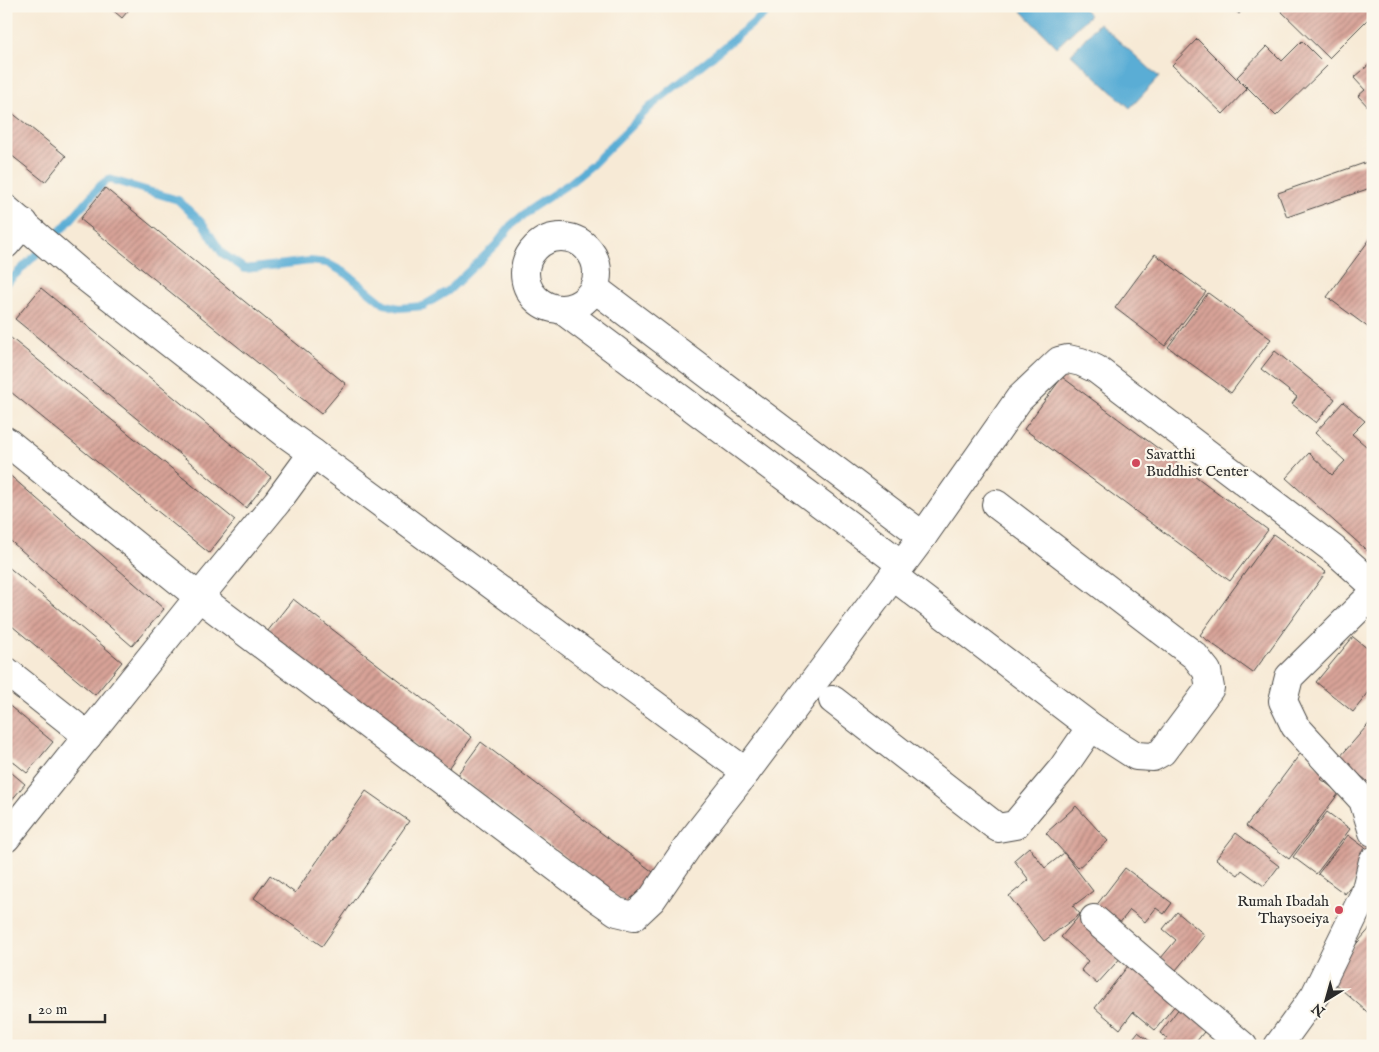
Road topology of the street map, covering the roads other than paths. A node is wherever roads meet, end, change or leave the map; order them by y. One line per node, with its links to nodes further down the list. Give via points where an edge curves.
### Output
1 (20, 220): 2 (street); 6 (street, via 79,272)
2 (6, 244)
3 (594, 288): 4 (street, via 575,307); 4 (street, via 598,272 594,257 584,245 571,237 555,236 540,242 530,253 524,268 526,283 533,297 546,306); 8 (street)
4 (561, 309): 9 (street)
5 (6, 441): 12 (street)
6 (313, 453): 12 (street); 17 (street)
7 (996, 504): 15 (street, via 1196,656 1207,671 1210,688 1162,752 1153,757 1136,756)
8 (922, 536): 9 (street); 10 (street, via 1019,399 1059,361 1068,359 1096,369 1333,549)
9 (897, 570): 15 (street); 17 (street)
10 (1373, 585)
11 (1373, 594): 18 (street, via 1289,677 1283,701 1295,726 1363,800)
12 (199, 597): 16 (street); 17 (street, via 617,912 634,916 652,899 691,842)
13 (6, 670): 16 (street)
14 (833, 700): 15 (street, via 998,828 1016,826)
15 (1091, 728)
16 (88, 736): 19 (street)
17 (746, 772)
18 (1373, 832)
19 (6, 838)
20 (1373, 861): 23 (street, via 1365,893 1316,995)
21 (1094, 919): 22 (street)
22 (1243, 1046)
23 (1278, 1046)

